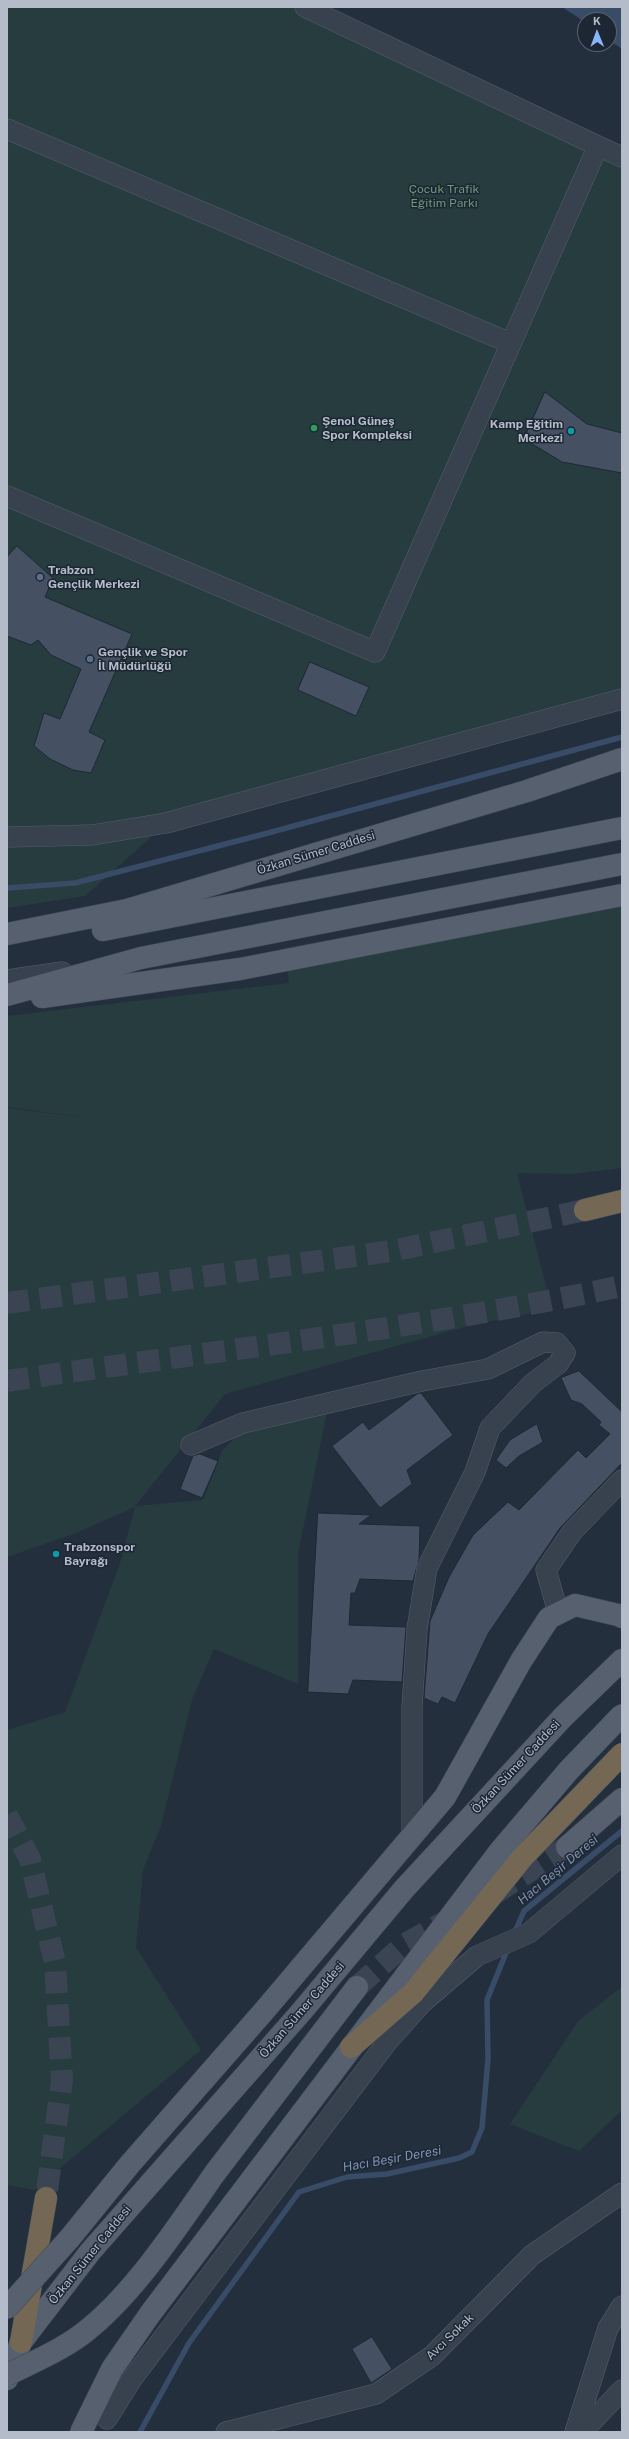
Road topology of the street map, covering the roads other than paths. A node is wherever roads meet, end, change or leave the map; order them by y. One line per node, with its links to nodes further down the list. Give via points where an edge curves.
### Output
1 (305, 7): 3 (street)
2 (7, 129): 5 (street)
3 (598, 146): 4 (street); 5 (street)
4 (622, 157)
5 (510, 343): 6 (street, via 375,652)
6 (7, 496)
7 (622, 699): 10 (street, via 166,824 92,835)
8 (622, 759): 13 (main road, Özkan Sümer Caddesi, via 527,791 127,910)
9 (622, 828): 14 (main road, via 50,941)
10 (7, 837)
11 (622, 864): 15 (main road)
12 (622, 895): 18 (main road, via 240,969)
13 (7, 934)
14 (7, 944)
15 (140, 958): 16 (street); 17 (main road)
16 (7, 980)
17 (7, 995)
18 (7, 1002)
19 (622, 1201): 20 (highway)
20 (585, 1210)
21 (191, 1445): 29 (street, via 243,1423 422,1381 488,1369 543,1342 556,1343 565,1354 558,1364 533,1383 490,1428 475,1472 427,1568 417,1629 412,1707)
22 (622, 1480): 23 (street, via 572,1532 546,1570)
23 (558, 1612): 24 (main road, via 575,1605); 29 (main road, via 549,1618 521,1662 444,1797)
24 (622, 1617)
25 (622, 1660): 38 (main road, Özkan Sümer Caddesi, via 563,1717 404,1889 302,2011 90,2252)
26 (622, 1715): 33 (main road, bridge, via 569,1770 500,1851)
27 (622, 1754): 33 (highway, bridge, via 522,1858 413,1994)
28 (622, 1799): 30 (main road)
29 (412, 1836): 37 (main road, bridge, via 130,2164 69,2239)
30 (567, 1847)
31 (622, 1855): 42 (street, via 529,1933 499,1944 477,1956 422,2003 388,2041 132,2379)
32 (357, 1987): 39 (main road, bridge, via 215,2173 162,2248 92,2327 58,2349)
33 (351, 2047): 43 (main road, bridge, via 150,2314 112,2369)
34 (622, 2193): 44 (street, Avcı Sokak, via 532,2255 432,2356 376,2394)
35 (46, 2198): 38 (highway)
36 (622, 2306): 45 (street, via 608,2328)
37 (7, 2308)
38 (21, 2342): 40 (main road, Özkan Sümer Caddesi)
39 (7, 2375)
40 (7, 2379)
41 (622, 2390): 46 (street)
42 (104, 2428)
43 (81, 2432)
44 (226, 2432)
45 (575, 2432)
46 (582, 2432)

